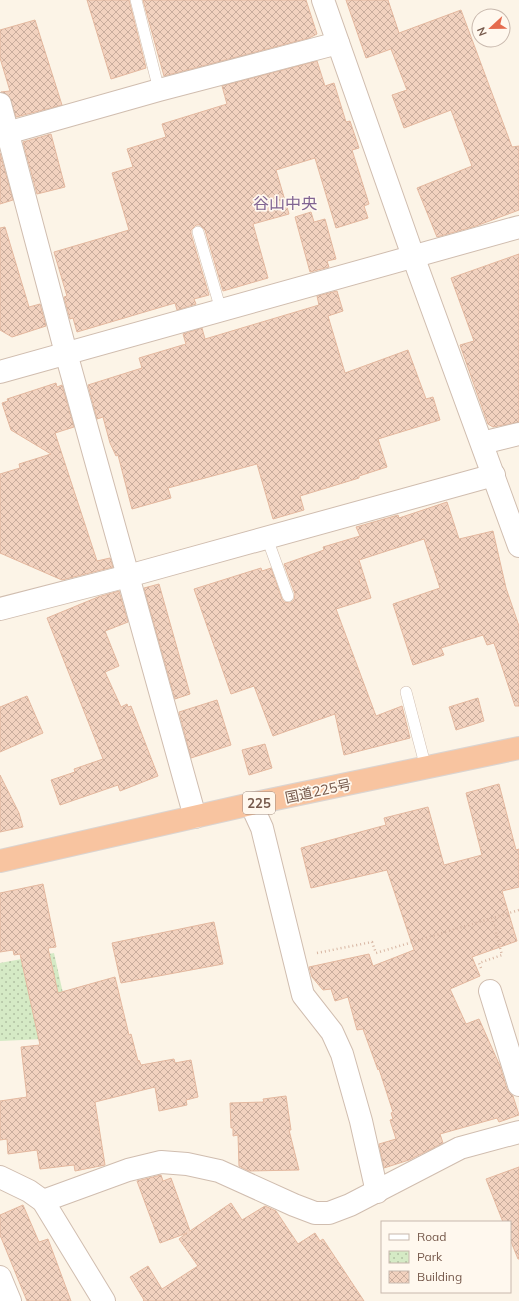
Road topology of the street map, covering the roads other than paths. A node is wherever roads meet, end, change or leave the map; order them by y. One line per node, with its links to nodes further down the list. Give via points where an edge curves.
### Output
1 (136, 0): 4 (lane)
2 (323, 0): 3 (street)
3 (338, 43): 4 (street); 9 (street)
4 (159, 90): 6 (street)
5 (0, 104): 6 (street)
6 (4, 134): 11 (street)
7 (519, 227): 9 (street)
8 (198, 232): 10 (lane)
9 (413, 256): 10 (street); 14 (street)
10 (221, 310): 11 (street)
11 (66, 353): 12 (street); 18 (street)
12 (0, 372)
13 (519, 434): 14 (street)
14 (482, 443): 15 (street)
15 (494, 475): 16 (street); 17 (street)
16 (267, 538): 18 (street); 19 (lane)
17 (519, 546)
18 (128, 576): 20 (street); 25 (street)
19 (288, 596)
20 (0, 609)
21 (406, 692): 23 (lane)
22 (519, 748): 23 (highway, 国道225号 / 225)
23 (426, 768): 24 (highway, 国道225号 / 225)
24 (251, 804): 25 (highway, 国道225号 / 225); 31 (street, via 262,828 303,995 332,1032 342,1054 361,1120)
25 (195, 817): 26 (highway, 国道225号 / 225)
26 (0, 861)
27 (490, 991): 28 (street)
28 (519, 1085)
29 (519, 1132): 31 (street, via 460,1148)
30 (0, 1177): 32 (street, via 29,1191)
31 (377, 1192): 32 (street, via 329,1214 315,1212 219,1171 187,1164 161,1162 128,1170)
32 (43, 1202): 35 (street)
33 (0, 1277): 34 (street)
34 (10, 1301)
35 (104, 1301)

